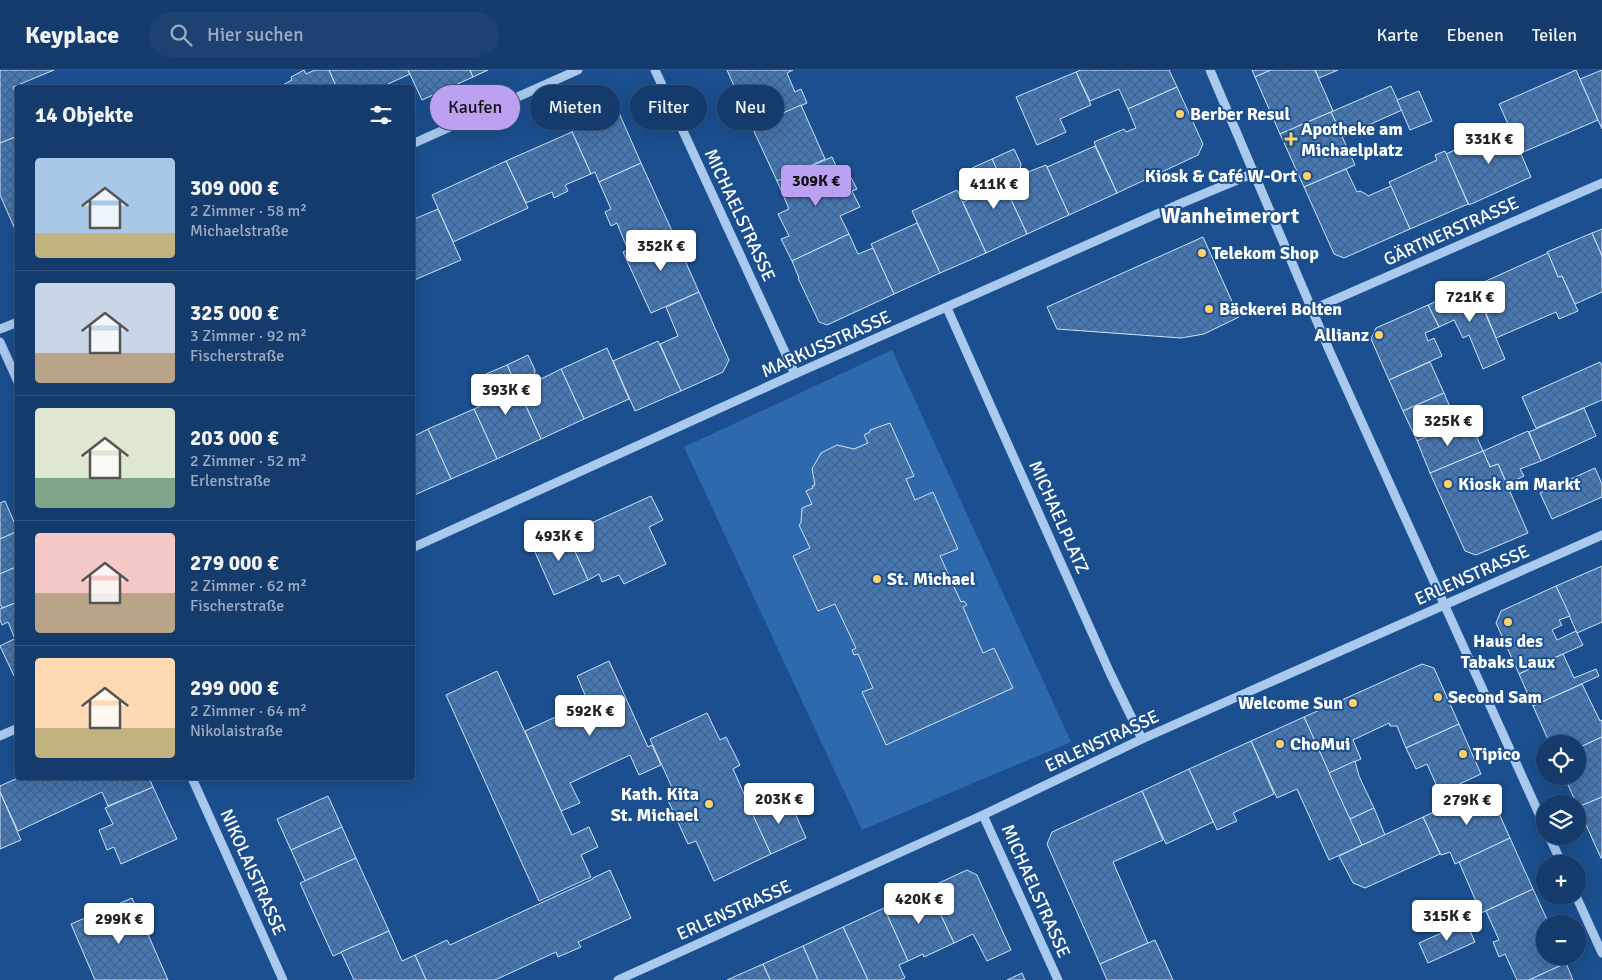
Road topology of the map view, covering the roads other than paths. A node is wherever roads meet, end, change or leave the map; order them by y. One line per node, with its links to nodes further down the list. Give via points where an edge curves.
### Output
1 (578, 70): 4 (street)
2 (655, 70): 12 (street, MICHAELSTRASSE)
3 (1210, 70): 5 (street)
4 (415, 143)
5 (1254, 173): 7 (street, MARKUSSTRASSE); 8 (street)
6 (1602, 183): 8 (street, GÄRTNERSTRASSE)
7 (947, 308): 12 (street, MARKUSSTRASSE); 19 (street, MICHAELPLATZ)
8 (1313, 309): 16 (street)
9 (15, 323): 10 (street)
10 (0, 329)
11 (0, 342): 13 (street)
12 (795, 374): 15 (street, MARKUSSTRASSE)
13 (15, 375)
14 (1602, 535): 16 (street, ERLENSTRASSE)
15 (415, 547)
16 (1444, 605): 19 (street, ERLENSTRASSE); 21 (street)
17 (15, 729): 18 (street)
18 (0, 736)
19 (1142, 739): 22 (street, ERLENSTRASSE)
20 (193, 780): 25 (street, NIKOLAISTRASSE)
21 (1536, 807)
22 (983, 815): 26 (street, ERLENSTRASSE); 27 (street, MICHAELSTRASSE)
23 (1580, 905): 24 (street)
24 (1602, 952)
25 (283, 980)
26 (618, 980)
27 (1058, 980)

